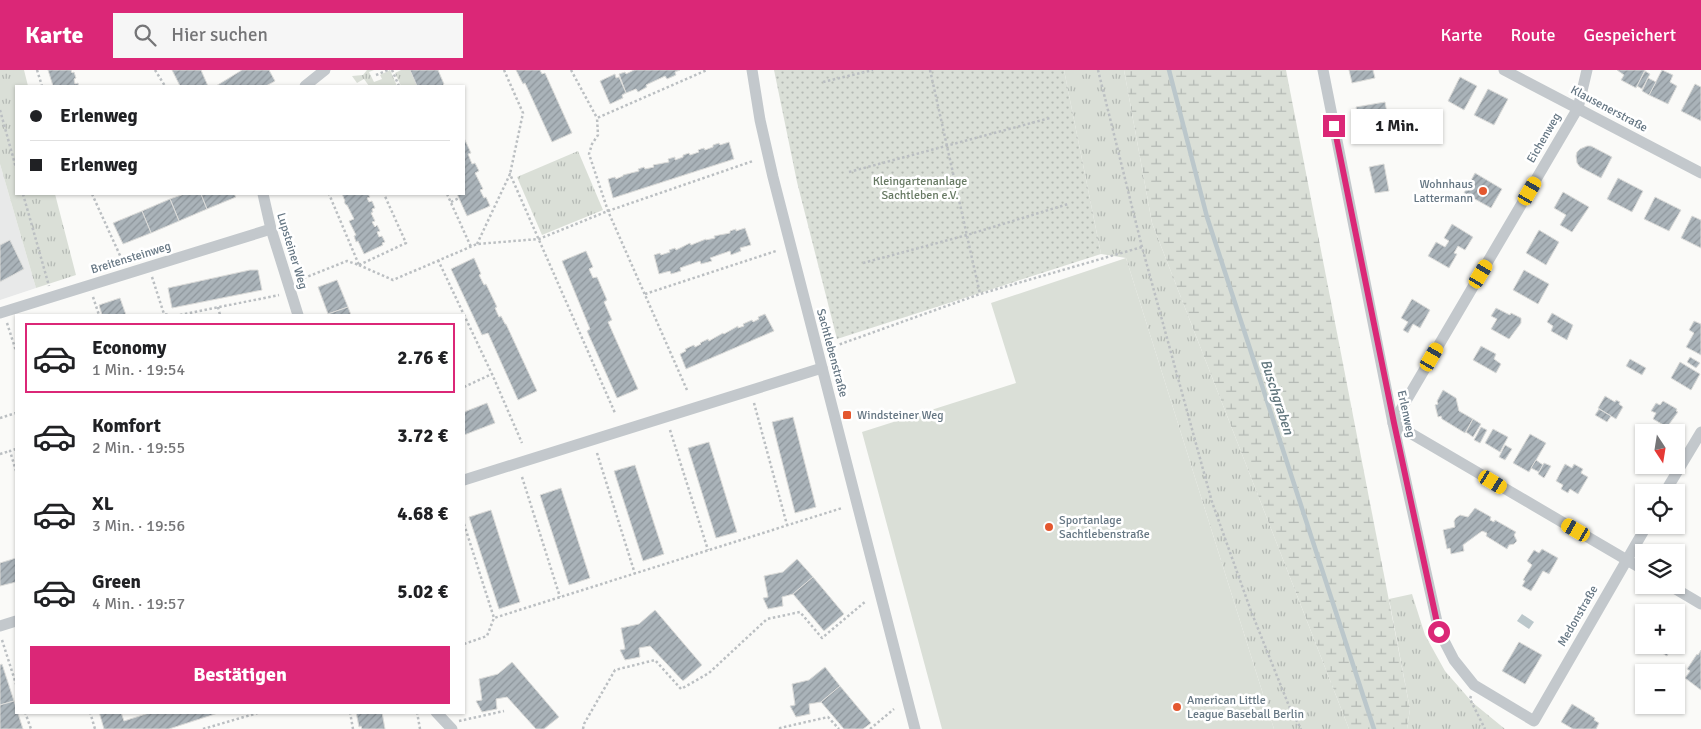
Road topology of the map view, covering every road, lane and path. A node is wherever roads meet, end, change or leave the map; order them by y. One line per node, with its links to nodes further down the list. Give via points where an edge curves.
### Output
1 (37, 70): 18 (path)
2 (155, 70): 19 (path)
3 (325, 70): 20 (street)
4 (388, 70): 16 (path)
5 (392, 70): 21 (path)
6 (504, 70): 31 (path, via 523,113)
7 (572, 70): 24 (path)
8 (708, 70): 24 (path)
9 (752, 70): 72 (street, Sachtlebenstraße, via 773,178)
10 (873, 70): 17 (path)
11 (930, 70): 26 (path)
12 (1098, 70): 47 (path)
13 (1323, 70): 80 (street, Erlenweg)
14 (1504, 70): 22 (street, Klausenerstraße)
15 (1587, 70): 22 (street, Eichenweg)
16 (376, 75)
17 (823, 82)
18 (42, 85)
19 (164, 85)
20 (306, 85)
21 (399, 85)
22 (1578, 108): 30 (street, Klausenerstraße); 80 (street, Eichenweg)
23 (0, 110): 28 (path)
24 (597, 118): 41 (path, via 598,134 590,154)
25 (1050, 118): 26 (path)
26 (947, 146): 29 (path); 43 (path)
27 (754, 161): 41 (path)
28 (15, 164)
29 (848, 172)
30 (1701, 173)
31 (510, 174): 44 (path); 45 (path)
32 (23, 195): 55 (path)
33 (92, 195): 50 (path)
34 (263, 195): 42 (street, Lupsteiner Weg)
35 (328, 195): 52 (path)
36 (384, 195): 52 (path, via 406,243)
37 (448, 195): 39 (path)
38 (459, 198): 39 (path)
39 (451, 202): 46 (path)
40 (1068, 204): 43 (path)
41 (608, 211): 44 (path); 57 (path)
42 (271, 229): 61 (street, Breitensteinweg); 66 (street, Lupsteiner Weg)
43 (967, 234): 51 (path); 58 (path)
44 (539, 239): 45 (path); 78 (path)
45 (477, 244): 46 (path)
46 (471, 246): 49 (path)
47 (1142, 248): 58 (path); 131 (path, via 1212,502 1251,611)
48 (776, 251): 57 (path)
49 (438, 260): 52 (path, via 393,280); 67 (path)
50 (124, 262)
51 (863, 264)
52 (358, 265): 54 (path, via 347,261)
53 (152, 276): 63 (path)
54 (299, 280)
55 (49, 286)
56 (92, 294): 62 (path)
57 (645, 294): 75 (path)
58 (980, 294): 70 (path)
59 (282, 295): 60 (path)
60 (218, 307): 64 (path); 65 (path)
61 (0, 313)
62 (99, 314)
63 (164, 314)
64 (185, 314)
65 (220, 314)
66 (298, 314)
67 (464, 314)
68 (465, 317): 73 (path)
69 (8, 324): 71 (path)
70 (836, 346)
71 (15, 347)
72 (822, 368): 90 (street); 130 (street, Sachtlebenstraße)
73 (492, 374): 74 (path); 83 (path)
74 (465, 387)
75 (687, 390)
76 (754, 403): 93 (path)
77 (15, 413): 79 (path)
78 (615, 414)
79 (0, 418)
80 (1394, 423): 97 (street); 110 (street, Erlenweg, via 1439,632 1454,660)
81 (670, 430): 96 (path)
82 (1701, 432): 91 (street)
83 (522, 444)
84 (15, 449): 85 (path)
85 (10, 451): 87 (path); 88 (path)
86 (597, 453): 99 (path)
87 (0, 454)
88 (15, 468)
89 (522, 476): 101 (path)
90 (465, 480)
91 (1671, 484)
92 (842, 508): 93 (path)
93 (787, 525): 96 (path)
94 (465, 527): 104 (path)
95 (1641, 534): 97 (street, Medonstraße)
96 (708, 550): 99 (path)
97 (1626, 560): 98 (street); 119 (street, Medonstraße)
98 (1635, 565)
99 (635, 574): 101 (path)
100 (1684, 594): 103 (street)
101 (560, 597): 104 (path)
102 (866, 601): 126 (path, via 822,638 800,612 767,619 709,673 681,689 655,660 615,670)
103 (1701, 604)
104 (494, 618): 108 (path, via 487,636)
105 (15, 621): 106 (street)
106 (0, 626)
107 (2, 640): 109 (path)
108 (465, 644)
109 (15, 681)
110 (1474, 685): 119 (street, Erlenweg); 132 (path, via 1470,699)
111 (894, 709): 129 (path)
112 (504, 711): 120 (path)
113 (26, 714): 121 (path)
114 (91, 714): 122 (path)
115 (254, 714): 123 (path)
116 (350, 714): 124 (path)
117 (417, 714): 125 (path)
118 (439, 714): 120 (street)
119 (1534, 721)
120 (455, 725)
121 (31, 729)
122 (95, 729)
123 (203, 729)
124 (353, 729)
125 (420, 729)
126 (583, 729)
127 (780, 729): 128 (path, via 828,717)
128 (839, 729)
129 (870, 729)
130 (915, 729)
131 (1300, 729)
132 (1485, 729)

